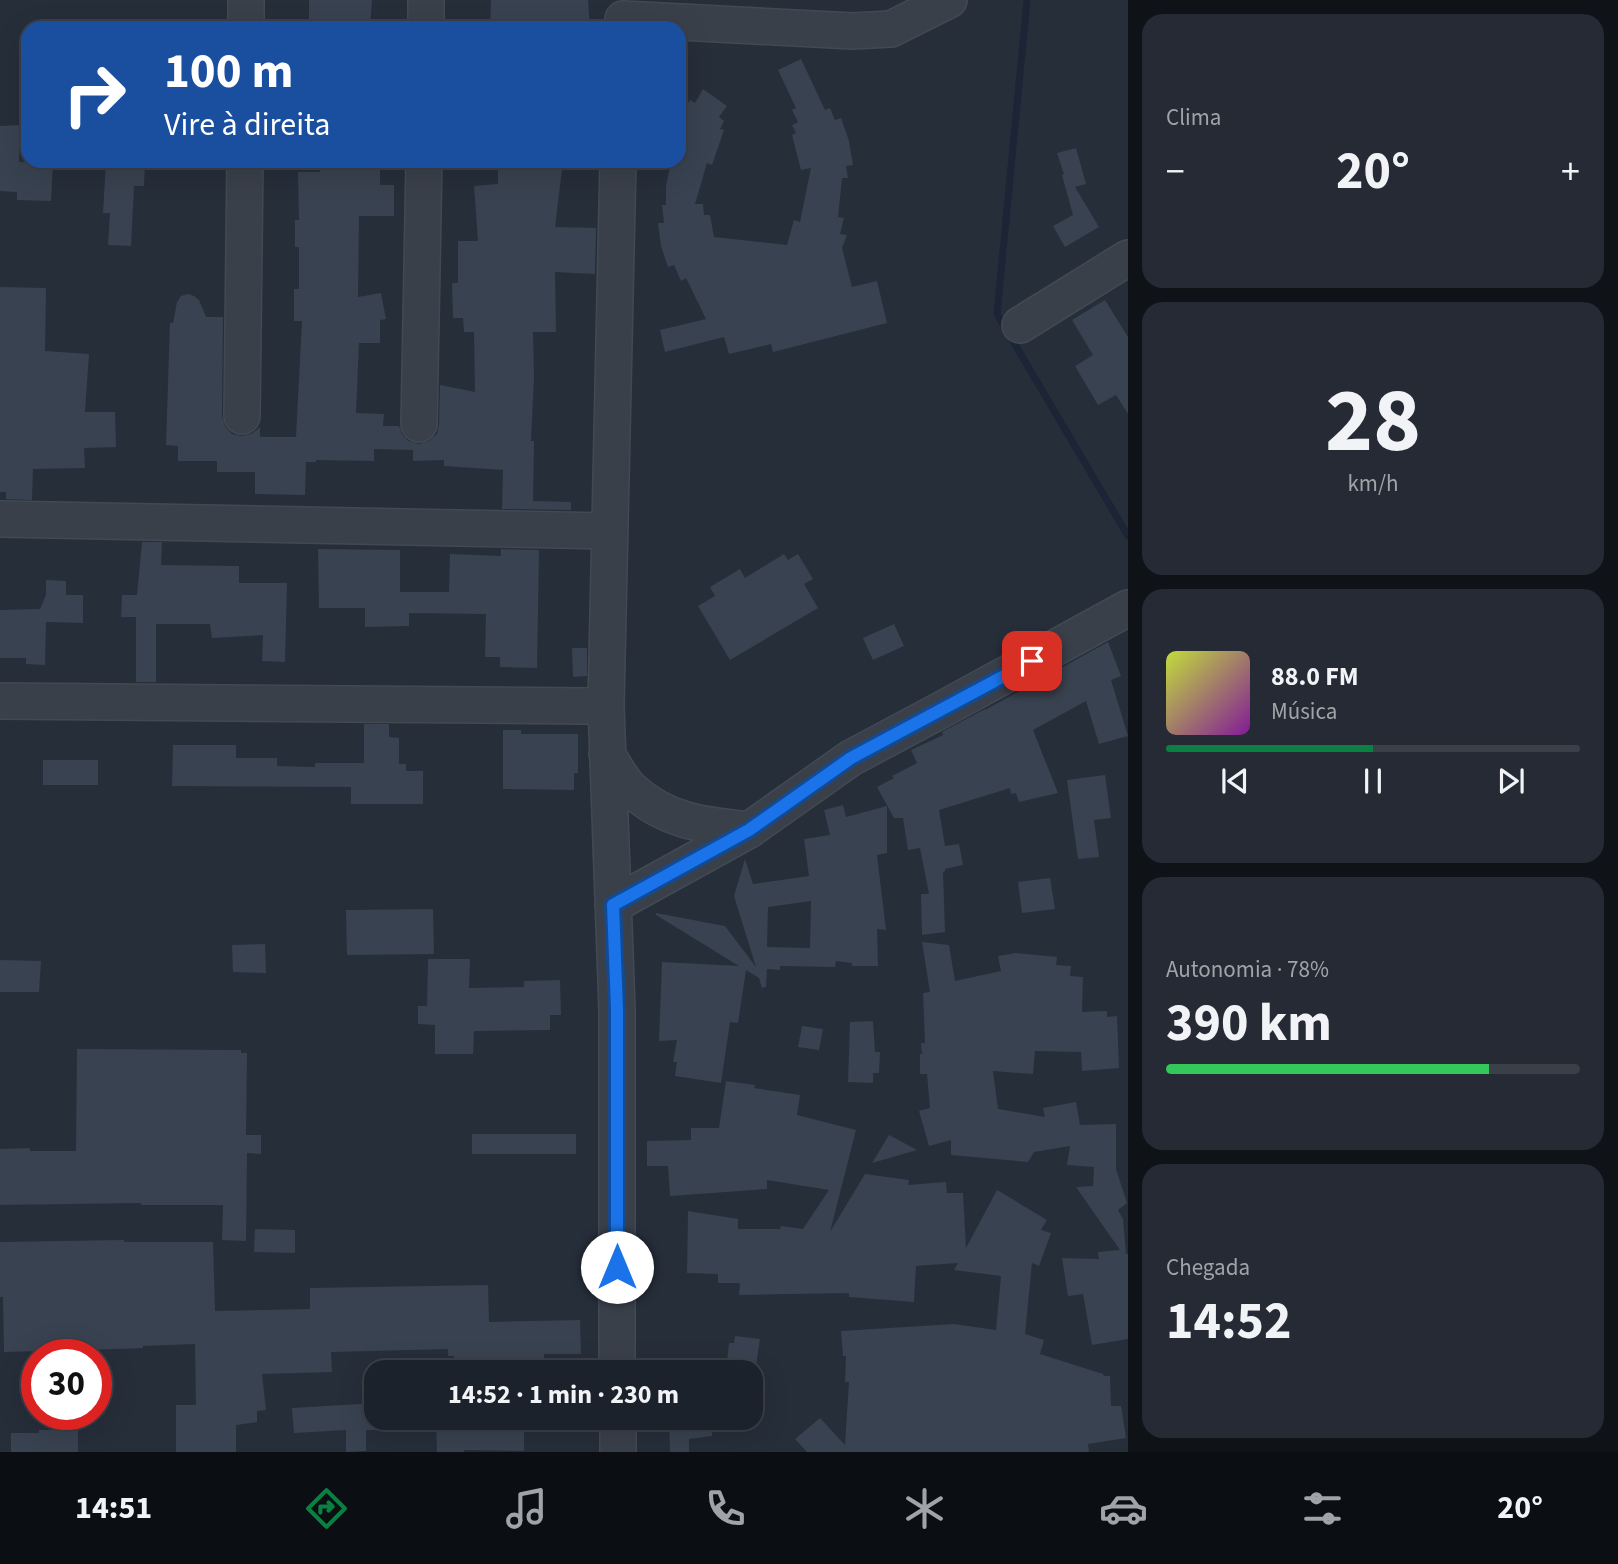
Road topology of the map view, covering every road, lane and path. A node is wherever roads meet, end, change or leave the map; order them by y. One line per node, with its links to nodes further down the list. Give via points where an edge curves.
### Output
1 (246, 0): 5 (street)
2 (426, 0): 6 (street)
3 (949, 0): 4 (street, via 891,29 852,31)
4 (623, 16)
5 (246, 21)
6 (426, 21)
7 (245, 168): 12 (street)
8 (424, 168): 13 (street)
9 (618, 168): 15 (street)
10 (1128, 258): 11 (street)
11 (1020, 325)
12 (242, 416)
13 (419, 424)
14 (0, 519): 15 (street)
15 (610, 531): 18 (street)
16 (1128, 608): 20 (street, via 851,758)
17 (0, 701): 18 (street)
18 (606, 705): 19 (street)
19 (607, 754): 20 (street, via 631,789 664,813 702,825); 21 (street)
20 (749, 830): 21 (street)
21 (613, 905): 22 (street)
22 (617, 1360)
23 (618, 1430): 24 (street)
24 (618, 1452)

